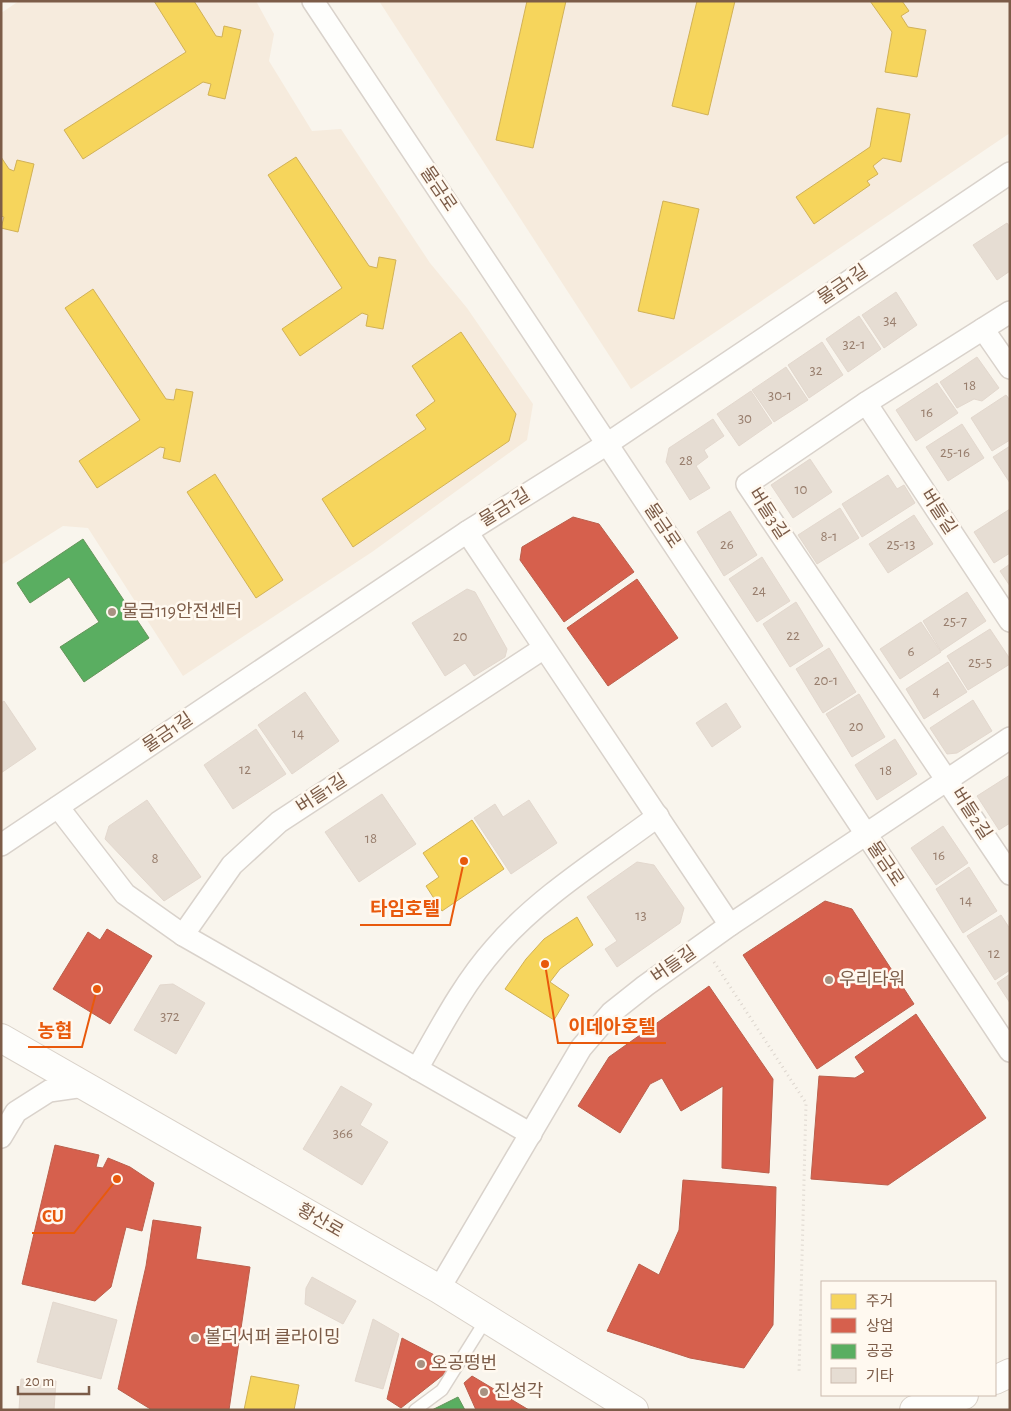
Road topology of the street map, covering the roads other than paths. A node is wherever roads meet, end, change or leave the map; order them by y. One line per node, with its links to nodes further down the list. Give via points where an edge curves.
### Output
1 (313, 1): 7 (street, 물금로)
2 (1010, 173): 7 (street, 물금1길)
3 (1010, 312): 4 (street, 버들3길)
4 (984, 329): 5 (street); 6 (street, 버들3길)
5 (1010, 368)
6 (866, 403): 9 (street, 버들길); 12 (street, 버들3길, via 747,484)
7 (607, 444): 8 (street, 물금1길); 15 (street, 물금로)
8 (467, 532): 10 (street); 13 (street, 물금1길)
9 (1010, 621)
10 (544, 648): 14 (street); 19 (street, 버들1길, via 279,822 232,866)
11 (1010, 738): 12 (street, 버들길)
12 (948, 779): 15 (street, 버들길); 17 (street, 버들2길)
13 (58, 808): 16 (street, 물금1길); 19 (street, via 126,894)
14 (658, 816): 18 (street); 22 (street, via 535,908 496,947 464,988)
15 (865, 833): 18 (street, 버들길); 21 (street, 물금로)
16 (1, 845)
17 (1010, 874)
18 (730, 925): 24 (street, 버들길, via 612,1014 581,1048)
19 (183, 935): 22 (street)
20 (1, 1038): 23 (main road, 황산로)
21 (1010, 1051)
22 (417, 1069): 24 (street)
23 (84, 1086): 25 (street, via 49,1091 16,1112); 26 (main road, 황산로)
24 (531, 1134): 26 (street, 버들길)
25 (1, 1137)
26 (439, 1289): 27 (main road, 황산로)
27 (487, 1318): 31 (lane, via 442,1390); 32 (main road, 황산로)
28 (1010, 1373): 29 (main road)
29 (996, 1380)
30 (961, 1396): 33 (main road)
31 (416, 1410)
32 (634, 1410)
33 (914, 1410)

